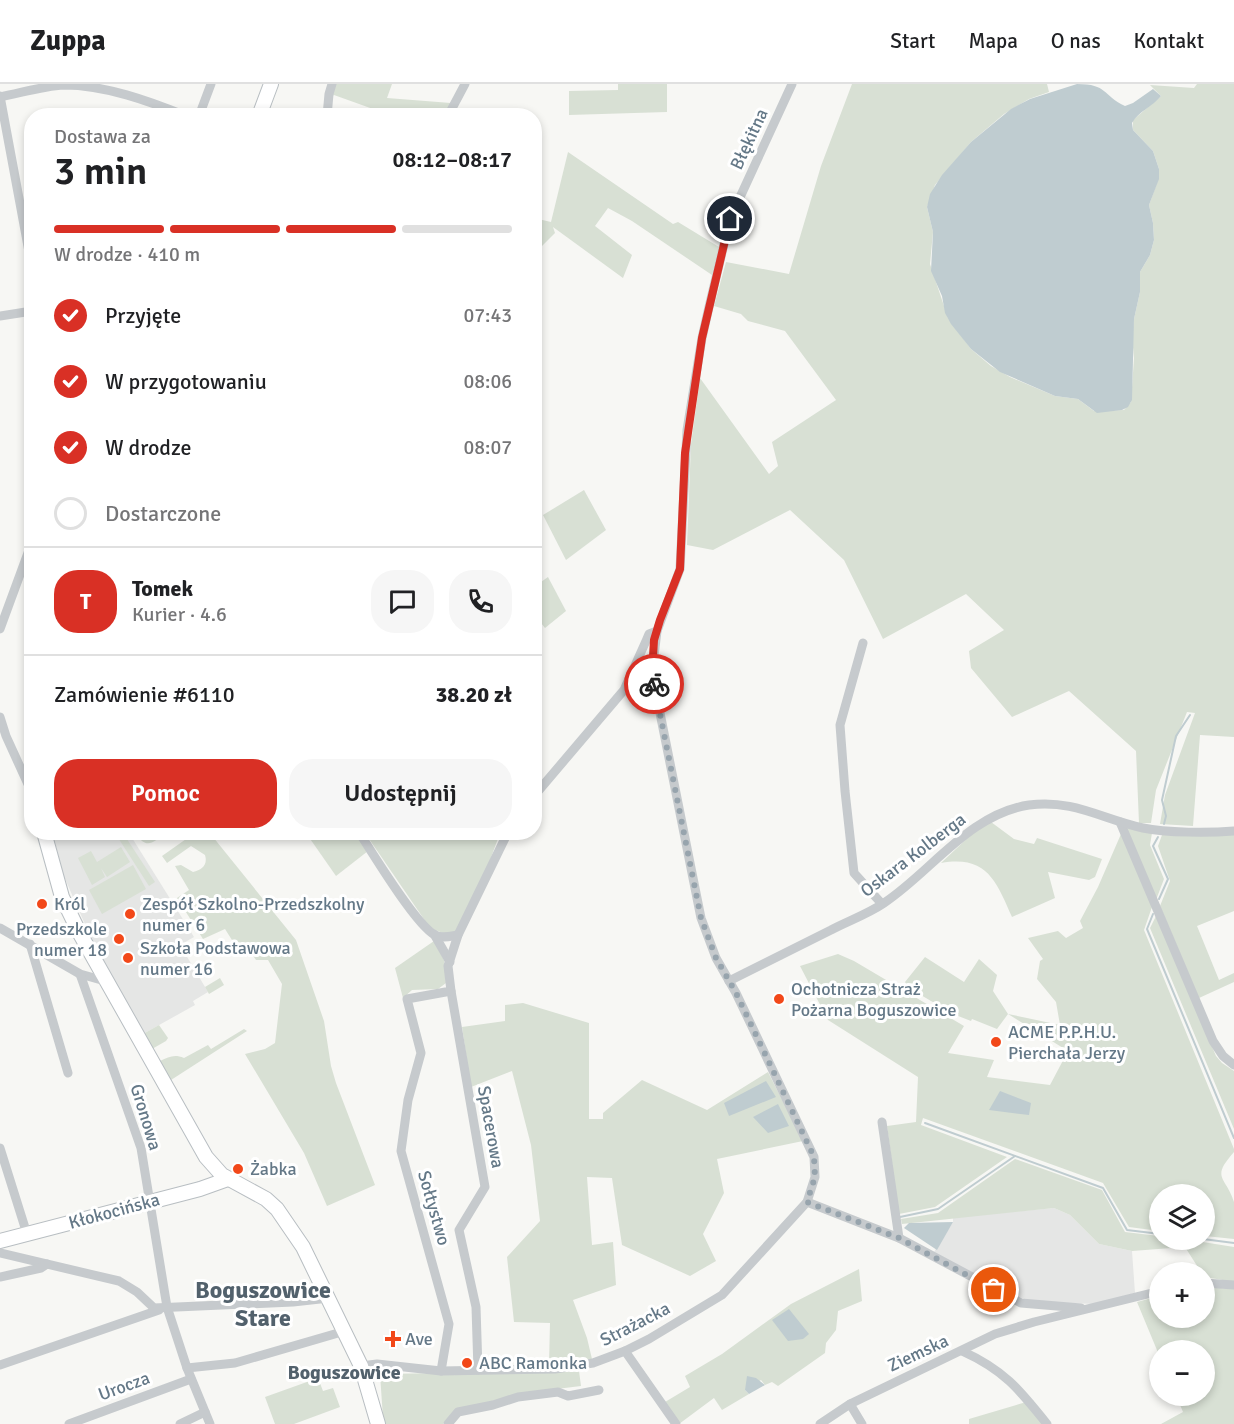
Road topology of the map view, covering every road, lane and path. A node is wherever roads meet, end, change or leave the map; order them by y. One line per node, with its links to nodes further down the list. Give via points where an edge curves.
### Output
1 (211, 84): 8 (street)
2 (271, 84): 9 (street)
3 (332, 84): 10 (street)
4 (465, 84): 11 (street)
5 (792, 84): 17 (street, Błękitna, via 730,219 702,338 687,430 680,569)
6 (0, 97): 7 (street, via 62,85 107,91); 12 (street)
7 (167, 108)
8 (202, 108)
9 (262, 108)
10 (328, 108)
11 (452, 108)
12 (24, 225)
13 (24, 312): 14 (street)
14 (0, 316)
15 (24, 564): 16 (street)
16 (0, 629)
17 (657, 631): 21 (street, Błękitna, via 646,641 624,690); 35 (street, Błękitna, via 652,673 701,918)
18 (863, 643): 27 (street, via 840,725 854,873)
19 (0, 717): 20 (street)
20 (24, 776)
21 (542, 787)
22 (1120, 822): 23 (street, Oskara Kolberga, via 1146,829); 27 (street, Oskara Kolberga, via 1076,806 1051,804 1003,812 971,830); 37 (street, via 1213,1041)
23 (1234, 831)
24 (46, 840): 34 (street, via 62,897)
25 (364, 840): 29 (street, via 412,910)
26 (504, 840): 30 (street)
27 (882, 904): 35 (street, Oskara Kolberga)
28 (0, 928): 31 (street)
29 (434, 934): 30 (street); 32 (street)
30 (458, 935): 32 (street)
31 (30, 944): 33 (street); 38 (street)
32 (450, 962): 36 (street, Spacerowa)
33 (80, 974): 34 (street); 42 (street, Gronowa, via 141,1148)
34 (105, 981): 41 (street, via 207,1157)
35 (729, 981): 43 (street, Strażacka, via 814,1157 815,1177)
36 (451, 991): 64 (street, Spacerowa, via 485,1187 459,1230 476,1307); 65 (street, Sołtystwo, via 407,999 421,1053 408,1100 401,1151 449,1324)
37 (1234, 1065)
38 (68, 1072)
39 (882, 1122): 45 (street)
40 (0, 1148): 44 (street)
41 (228, 1179): 42 (street, Kłokocińska); 53 (street, via 277,1209 303,1247)
42 (149, 1202): 44 (street, Kłokocińska); 55 (street, Gronowa)
43 (807, 1202): 45 (street); 59 (street, Strażacka, via 722,1295)
44 (27, 1234): 46 (street, Kłokocińska)
45 (899, 1238): 54 (street, via 1013,1300)
46 (0, 1241)
47 (0, 1253): 48 (street)
48 (47, 1263): 49 (street, via 41,1268); 55 (street, via 119,1281 154,1308)
49 (0, 1277)
50 (1215, 1284): 51 (street)
51 (1234, 1285)
52 (1149, 1294): 56 (street, Ziemska)
53 (329, 1298): 55 (street); 58 (street)
54 (1030, 1305): 56 (street, Ziemska); 57 (street)
55 (167, 1307): 61 (street); 63 (street, Gronowa)
56 (1088, 1308): 57 (street, Ziemska)
57 (1034, 1322): 60 (street, Ziemska, via 995,1334)
58 (345, 1331): 62 (street); 63 (street, via 235,1363)
59 (625, 1351): 64 (street, Strażacka, via 593,1363 555,1369); 75 (street)
60 (962, 1351): 68 (street, Ziemska); 78 (street, via 1007,1377)
61 (0, 1365)
62 (361, 1366): 65 (street, Strażacka); 70 (street)
63 (187, 1368): 66 (street, Gronowa)
64 (478, 1370): 65 (street, Strażacka)
65 (441, 1371)
66 (191, 1379): 69 (street, Gronowa); 71 (street, Urocza)
67 (599, 1390): 74 (street, via 568,1396 558,1392 518,1397 458,1412)
68 (850, 1404): 76 (street, Ziemska); 77 (street)
69 (205, 1412): 72 (street); 73 (street, Gronowa)
70 (375, 1423)
71 (69, 1424)
72 (180, 1424)
73 (210, 1424)
74 (448, 1424)
75 (676, 1424)
76 (820, 1424)
77 (862, 1424)
78 (1047, 1424)

